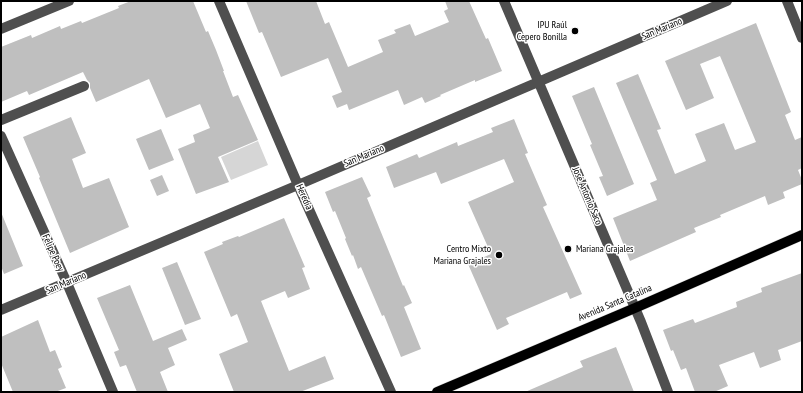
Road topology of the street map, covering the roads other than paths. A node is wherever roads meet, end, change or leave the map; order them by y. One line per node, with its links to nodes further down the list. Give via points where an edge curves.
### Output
1 (69, 1): 6 (street)
2 (219, 1): 12 (street, Heredia)
3 (504, 1): 8 (street, José Antonio Saco)
4 (727, 1): 8 (street, San Mariano)
5 (787, 1): 7 (street)
6 (1, 29)
7 (802, 38)
8 (538, 81): 12 (street, San Mariano); 15 (street, José Antonio Saco)
9 (84, 86): 10 (street)
10 (1, 120)
11 (1, 136): 14 (street, Felipe Poey)
12 (298, 185): 14 (street, San Mariano); 18 (street, Heredia)
13 (802, 235): 15 (main road, Avenida Santa Catalina)
14 (67, 283): 16 (street, San Mariano); 17 (street, Felipe Poey)
15 (635, 308): 19 (main road, Avenida Santa Catalina); 20 (street, José Antonio Saco)
16 (1, 310)
17 (113, 392)
18 (391, 392)
19 (437, 392)
20 (668, 392)

